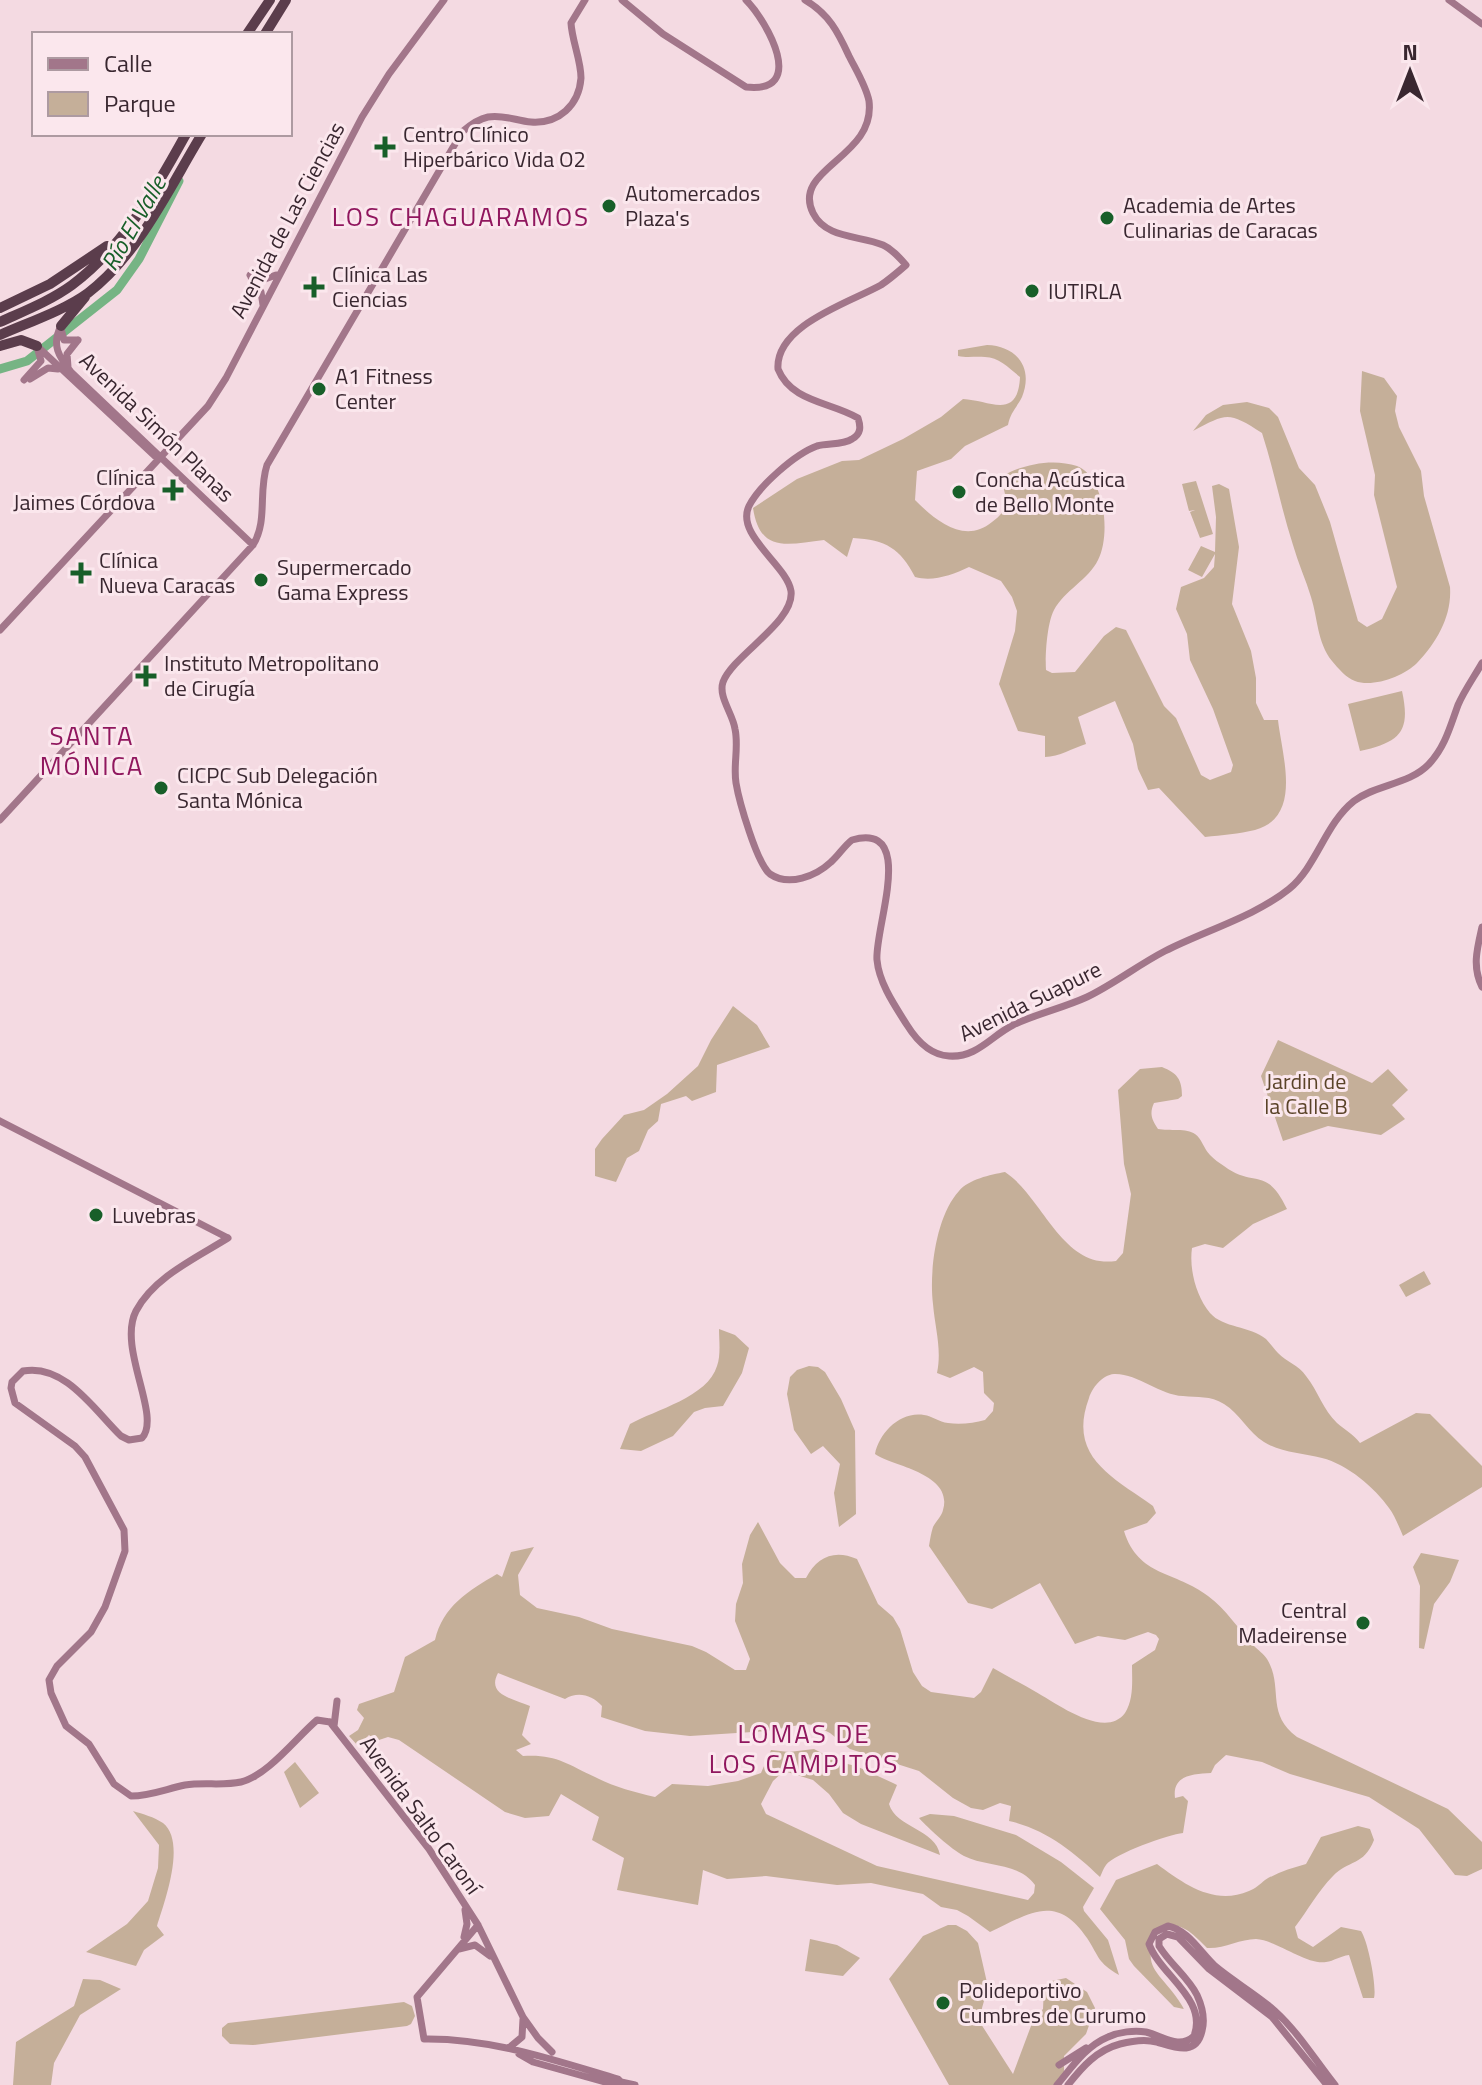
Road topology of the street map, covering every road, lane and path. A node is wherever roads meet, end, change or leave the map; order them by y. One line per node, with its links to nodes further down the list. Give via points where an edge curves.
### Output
1 (270, 0): 11 (highway)
2 (279, 0): 12 (highway)
3 (286, 0): 13 (highway)
4 (444, 0): 17 (street, Avenida de Las Ciencias, via 362,117)
5 (585, 0): 29 (street, via 571,23 581,72 571,107 543,122 490,116 462,132 267,465 262,527)
6 (622, 0): 7 (street, via 663,34 755,88 773,80 780,66 774,42)
7 (746, 0)
8 (805, 0): 31 (street, Avenida Suapure, via 833,22 866,90 869,113 861,137 814,181 812,210 831,232 886,247 906,265 881,285 820,314 782,348 778,369 790,388 858,418 860,432 851,441 816,447 794,460 750,505 751,532 786,580 790,597 783,614 722,687 735,725 736,785 768,872 798,879 822,870 852,840 874,838 884,846 890,873 878,936 879,971 909,1028 934,1053 972,1052 1013,1025 1090,995 1289,889 1344,809 1430,763)
9 (1449, 0): 10 (street)
10 (1482, 24)
11 (248, 32)
12 (258, 32)
13 (266, 32)
14 (185, 136): 16 (highway)
15 (198, 136): 18 (highway, via 124,256)
16 (120, 239): 20 (highway, via 50,284); 21 (highway, via 71,286)
17 (281, 270): 19 (street, Avenida de Las Ciencias); 19 (street, via 270,279 250,275)
18 (87, 294): 22 (highway); 23 (highway)
19 (263, 305): 28 (street, Avenida de Las Ciencias, via 208,406)
20 (0, 308)
21 (0, 322)
22 (61, 326): 27 (street, Avenida Simón Planas, via 56,350); 27 (street, via 64,340 78,340 67,354)
23 (0, 335)
24 (0, 346): 25 (highway, via 21,340)
25 (37, 346): 26 (street, Avenida Simón Planas); 26 (street, via 41,361 24,380 48,368)
26 (61, 370): 28 (street, Avenida Simón Planas)
27 (71, 372): 28 (street, Avenida Simón Planas)
28 (160, 457): 29 (street, Avenida Simón Planas); 30 (street, Avenida de Las Ciencias)
29 (253, 545): 32 (street)
30 (0, 630)
31 (1482, 663)
32 (0, 820)
33 (1482, 927): 34 (street, via 1476,961)
34 (1482, 987)
35 (0, 1121): 38 (street, via 228,1238 158,1284 135,1314 131,1347 147,1417 142,1438 121,1436 84,1397 46,1371 23,1371 12,1382 15,1403 85,1457 126,1538 105,1607 91,1632 52,1672 49,1688 66,1726 89,1744 114,1784 131,1796 185,1785 243,1782 314,1723)
36 (337, 1701): 38 (street)
37 (329, 1708): 38 (street)
38 (332, 1725): 39 (street, Avenida Salto Caroní, via 429,1849)
39 (464, 1904): 40 (street, Avenida Salto Caroní); 41 (street, via 466,1931)
40 (478, 1925): 41 (street); 42 (street, Avenida Salto Caroní)
41 (453, 1952): 42 (street, via 480,1947); 45 (street, via 417,1997 424,2039)
42 (498, 1969): 43 (street, Avenida Salto Caroní)
43 (523, 2017): 45 (street, via 522,2037); 46 (street, Avenida Salto Caroní)
44 (1092, 2045): 47 (street); 49 (street); 52 (street, via 1123,2032 1147,2032 1180,2043 1194,2036 1190,2002 1149,1944 1159,1928 1173,1927 1283,2019)
45 (506, 2048): 46 (street, via 533,2062)
46 (560, 2060): 48 (street)
47 (1059, 2065)
48 (633, 2085)
49 (1057, 2085)
50 (1068, 2085): 51 (street, via 1093,2058 1114,2046 1149,2041 1179,2050 1198,2041 1202,2009 1195,1991 1159,1946 1167,1934 1178,1937 1209,1969 1272,2017)
51 (1327, 2085)
52 (1335, 2085)

